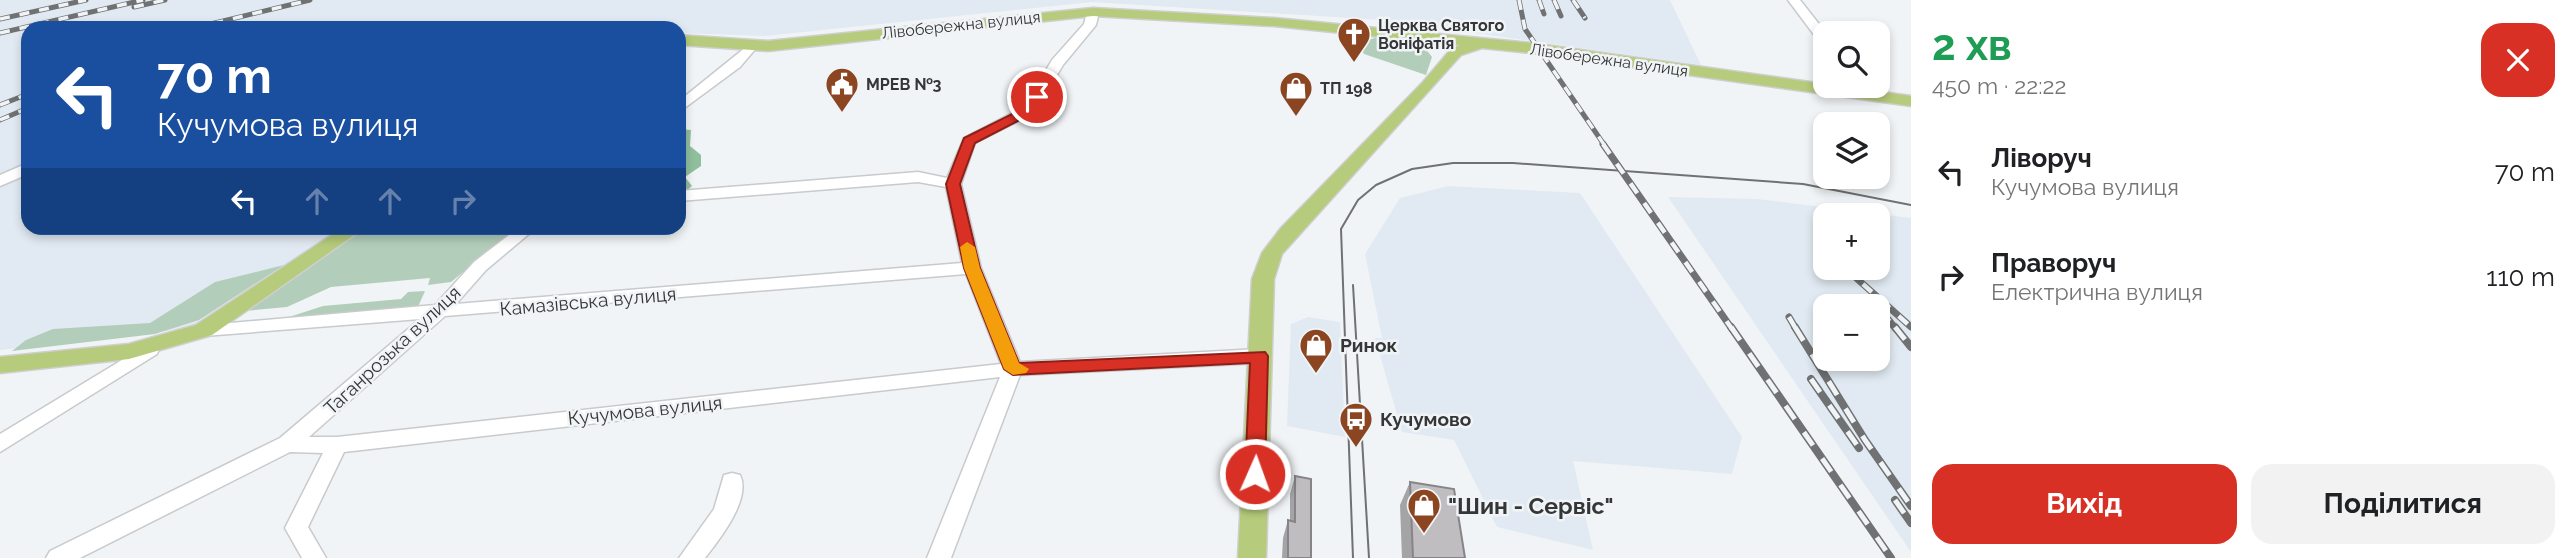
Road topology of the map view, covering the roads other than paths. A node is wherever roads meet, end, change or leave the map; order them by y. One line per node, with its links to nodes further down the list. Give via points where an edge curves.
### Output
1 (1794, 0): 3 (street)
2 (1093, 12): 4 (main road, Лівобережна вулиця); 7 (main road, Лівобережна вулиця); 15 (street, via 1090,25 1057,63 1029,110 969,141)
3 (1813, 25)
4 (1376, 32): 6 (main road, Лівобережна вулиця); 8 (main road, via 1424,43)
5 (686, 41): 7 (main road, Лівобережна вулиця)
6 (1482, 44): 8 (main road, via 1466,46); 9 (main road, Лівобережна вулиця)
7 (751, 47): 12 (street)
8 (1447, 61): 23 (main road, via 1272,253 1263,279)
9 (1813, 84)
10 (1890, 96): 11 (main road, Лівобережна вулиця)
11 (1911, 101)
12 (686, 102)
13 (21, 171): 14 (street)
14 (0, 181)
15 (953, 184): 16 (street, via 918,177); 19 (street)
16 (686, 195)
17 (344, 235): 21 (main road)
18 (519, 235): 20 (street, Таганрозька вулиця, via 480,266)
19 (972, 268): 20 (street, Камазівська вулиця); 25 (street)
20 (438, 313): 21 (street, Камазівська вулиця); 27 (street, Таганрозька вулиця)
21 (204, 330): 22 (main road)
22 (150, 349): 24 (main road); 26 (street)
23 (1259, 356): 25 (street, Кучумова вулиця); 34 (main road)
24 (0, 365)
25 (1013, 369): 28 (street, Кучумова вулиця); 33 (street)
26 (0, 444)
27 (288, 444): 28 (street, Кучумова вулиця); 30 (street, Кучумова вулиця)
28 (337, 445): 31 (street, via 296,528)
29 (732, 481): 32 (street, via 732,494 715,528)
30 (58, 558)
31 (314, 558)
32 (691, 558)
33 (939, 558)
34 (1252, 558)

